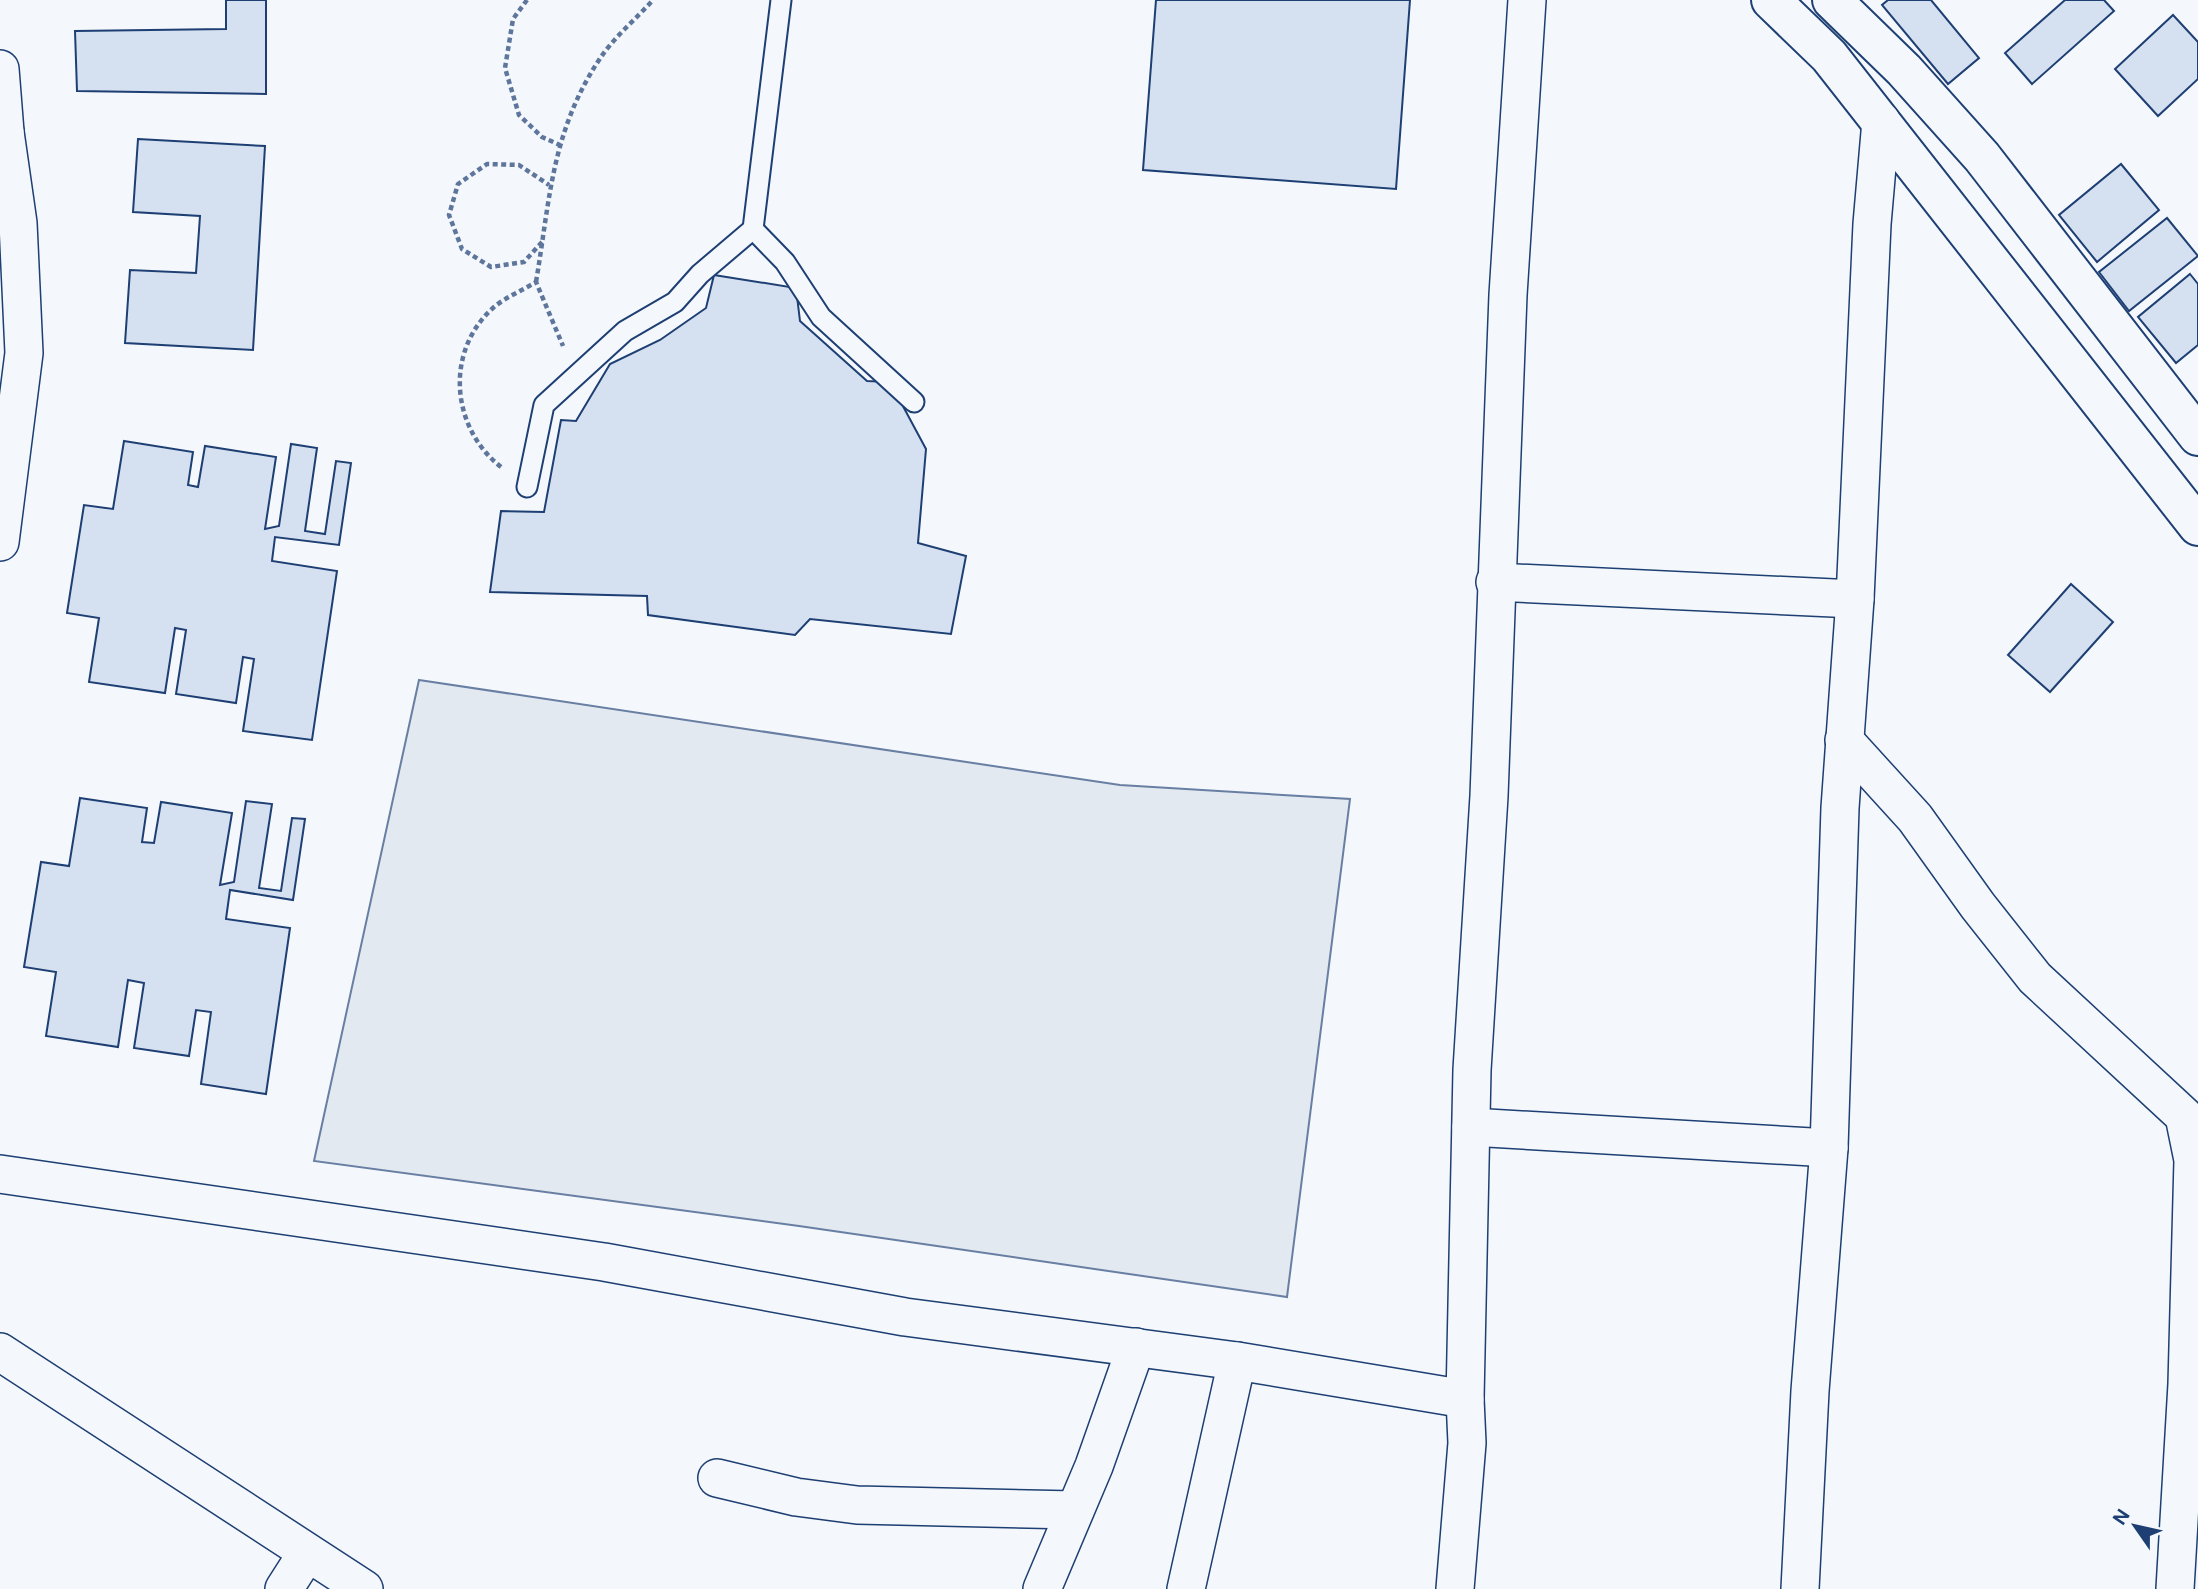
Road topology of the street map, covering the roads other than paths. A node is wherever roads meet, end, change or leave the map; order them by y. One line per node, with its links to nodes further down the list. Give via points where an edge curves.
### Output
1 (781, 0): 8 (lane)
2 (1527, 0): 15 (street)
3 (1771, 0): 6 (highway, via 1829,56)
4 (1832, 0): 11 (highway, via 1904,70 1982,157)
5 (0, 69): 7 (street)
6 (1881, 121): 13 (highway); 16 (street)
7 (3, 132): 9 (street, via 18,223)
8 (753, 229): 10 (lane, via 785,262 821,317); 12 (lane, via 675,302 625,331 544,405)
9 (11, 306): 14 (street, via 24,353)
10 (914, 402)
11 (2198, 436)
12 (527, 487)
13 (2198, 526)
14 (0, 542)
15 (1496, 582): 16 (street); 18 (street)
16 (1855, 599): 17 (street)
17 (1844, 740): 19 (street); 34 (street, via 1915,818 2035,978 2184,1116 2193,1160)
18 (1471, 1127): 19 (street); 24 (street)
19 (1829, 1149): 33 (street, via 1810,1391)
20 (0, 1174): 21 (street, via 604,1262 905,1317)
21 (1136, 1348): 23 (street); 26 (street)
22 (0, 1352): 27 (street)
23 (1237, 1361): 24 (street); 31 (street)
24 (1465, 1399): 32 (street, via 1467,1443)
25 (717, 1478): 26 (street, via 796,1497 857,1505)
26 (1075, 1510): 30 (street)
27 (307, 1553): 28 (street); 29 (street)
28 (284, 1589)
29 (364, 1589)
30 (1042, 1589)
31 (1186, 1589)
32 (1455, 1589)
33 (1801, 1589)
34 (2175, 1589)

